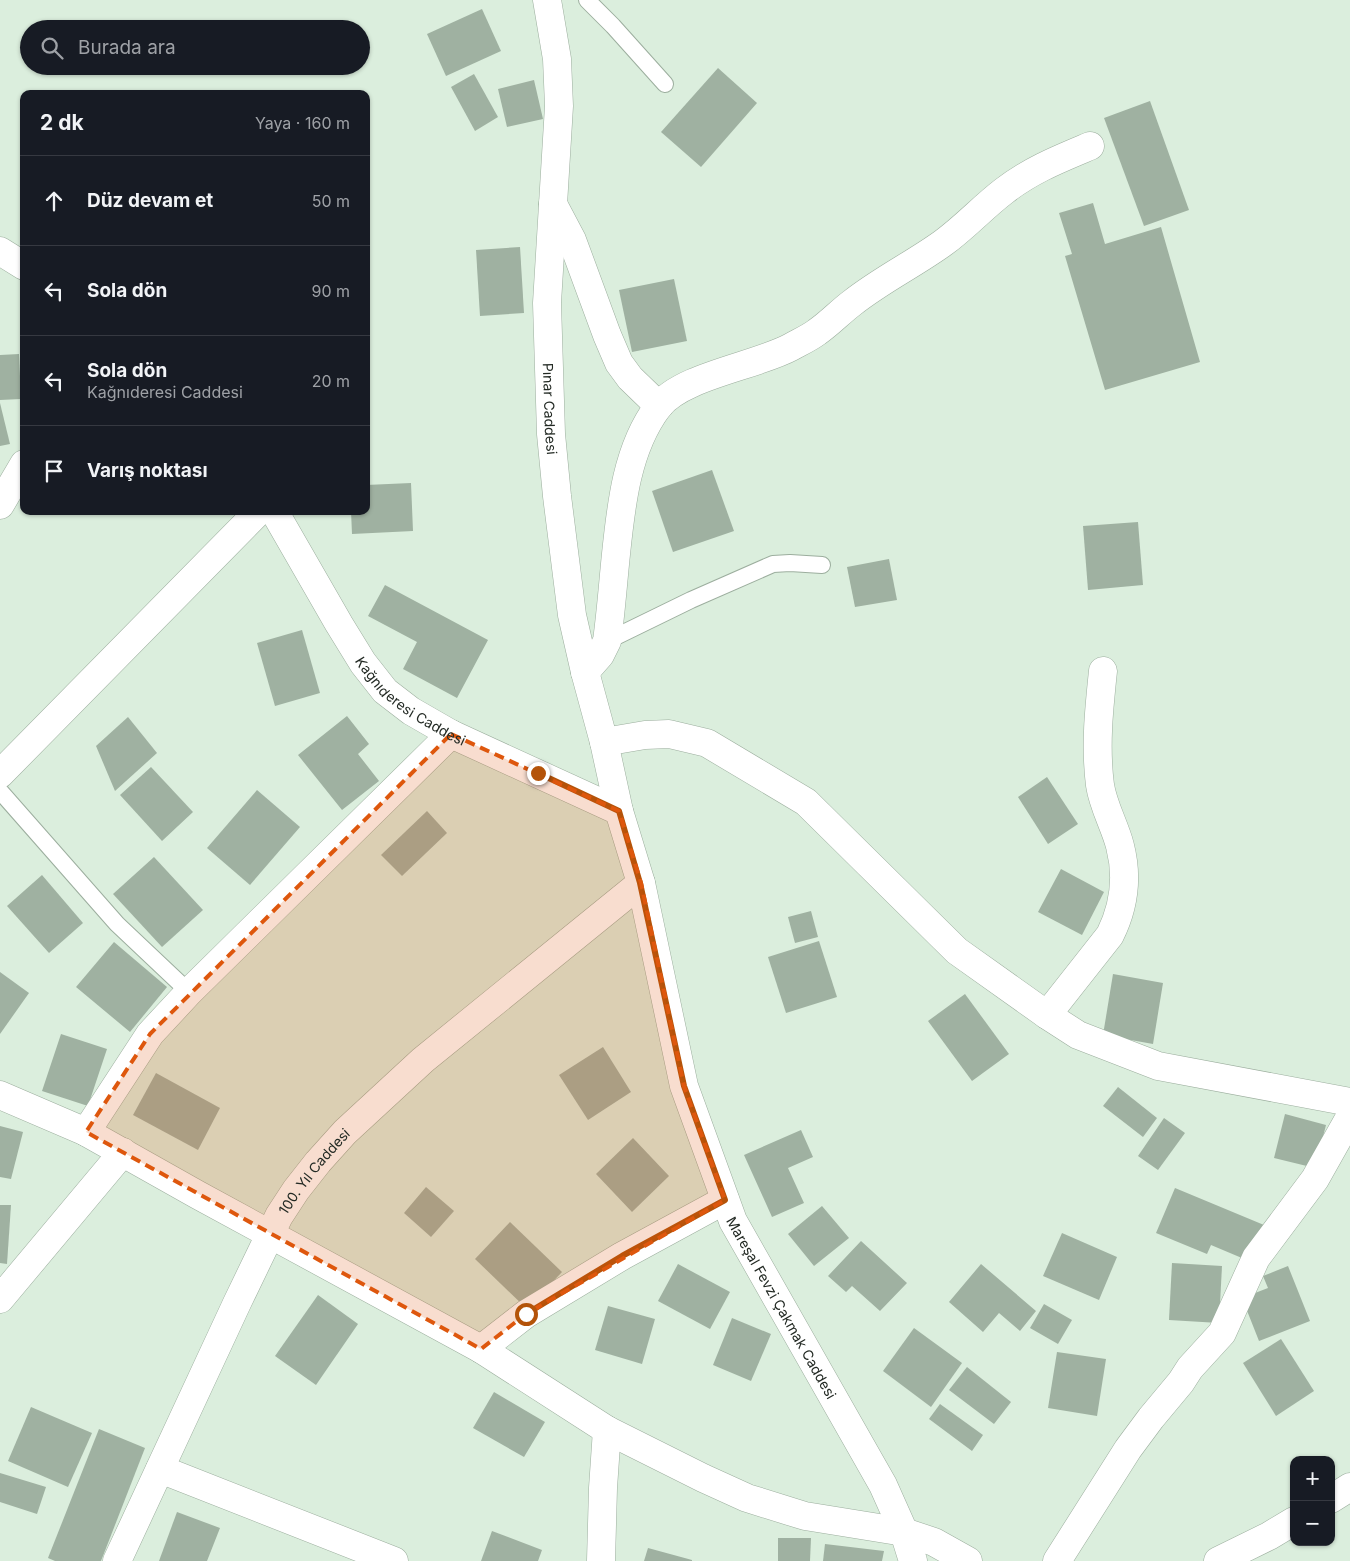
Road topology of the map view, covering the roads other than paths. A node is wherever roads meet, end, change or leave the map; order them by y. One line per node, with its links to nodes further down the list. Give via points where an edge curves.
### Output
1 (547, 0): 5 (street, Pınar Caddesi, via 558,59 559,106)
2 (588, 0): 3 (lane)
3 (665, 84)
4 (1090, 146): 8 (street, via 1039,167 1022,178 944,242 873,287 801,342 680,388)
5 (553, 204): 8 (street, via 572,240 620,363 630,378); 16 (street, Pınar Caddesi, via 548,303 551,434 572,615)
6 (0, 251): 7 (street)
7 (20, 264)
8 (659, 406): 14 (street, via 643,433 621,505)
9 (20, 471): 10 (street)
10 (0, 505)
11 (255, 515): 19 (street)
12 (276, 515): 17 (street, Kağnıderesi Caddesi, via 368,670 385,691 410,711)
13 (822, 565): 14 (lane, via 773,564)
14 (607, 641): 16 (street)
15 (1103, 671): 24 (street, via 1097,756 1100,787 1120,846 1123,896 1110,935)
16 (585, 672): 18 (street, Pınar Caddesi)
17 (451, 734): 21 (street, Kağnıderesi Caddesi); 23 (street)
18 (604, 742): 21 (street, Pınar Caddesi); 24 (street, via 644,734 669,734 707,743 806,802 957,951)
19 (0, 774)
20 (0, 791): 23 (lane, via 117,924)
21 (619, 811): 22 (street, Mareşal Fevzi Çakmak Caddesi)
22 (640, 883): 30 (street, Mareşal Fevzi Çakmak Caddesi, via 684,1086); 31 (street, 100. Yıl Caddesi, via 423,1060 345,1132 296,1190)
23 (189, 992): 28 (street, via 150,1034)
24 (1047, 1015): 26 (street, via 1078,1035 1158,1066)
25 (0, 1095): 28 (street)
26 (1350, 1102)
27 (1350, 1117): 45 (street, via 1315,1179 1256,1258 1222,1333 1190,1368 1128,1449)
28 (86, 1132): 29 (street)
29 (124, 1152): 31 (street); 32 (street)
30 (725, 1200): 33 (street, via 622,1256 526,1314); 39 (street, Mareşal Fevzi Çakmak Caddesi, via 733,1221 883,1485)
31 (271, 1234): 33 (street); 35 (street, 100. Yıl Caddesi)
32 (0, 1299)
33 (481, 1349): 34 (street)
34 (607, 1430): 39 (street, via 747,1498 805,1516); 42 (street)
35 (160, 1468): 40 (street, 100. Yıl Caddesi); 41 (street)
36 (1350, 1487): 37 (street)
37 (1335, 1496)
38 (1290, 1523): 46 (street)
39 (904, 1532): 43 (street, Mareşal Fevzi Çakmak Caddesi); 44 (street, via 934,1542)
40 (117, 1561)
41 (394, 1561)
42 (601, 1561)
43 (913, 1561)
44 (968, 1561)
45 (1057, 1561)
46 (1218, 1561)

